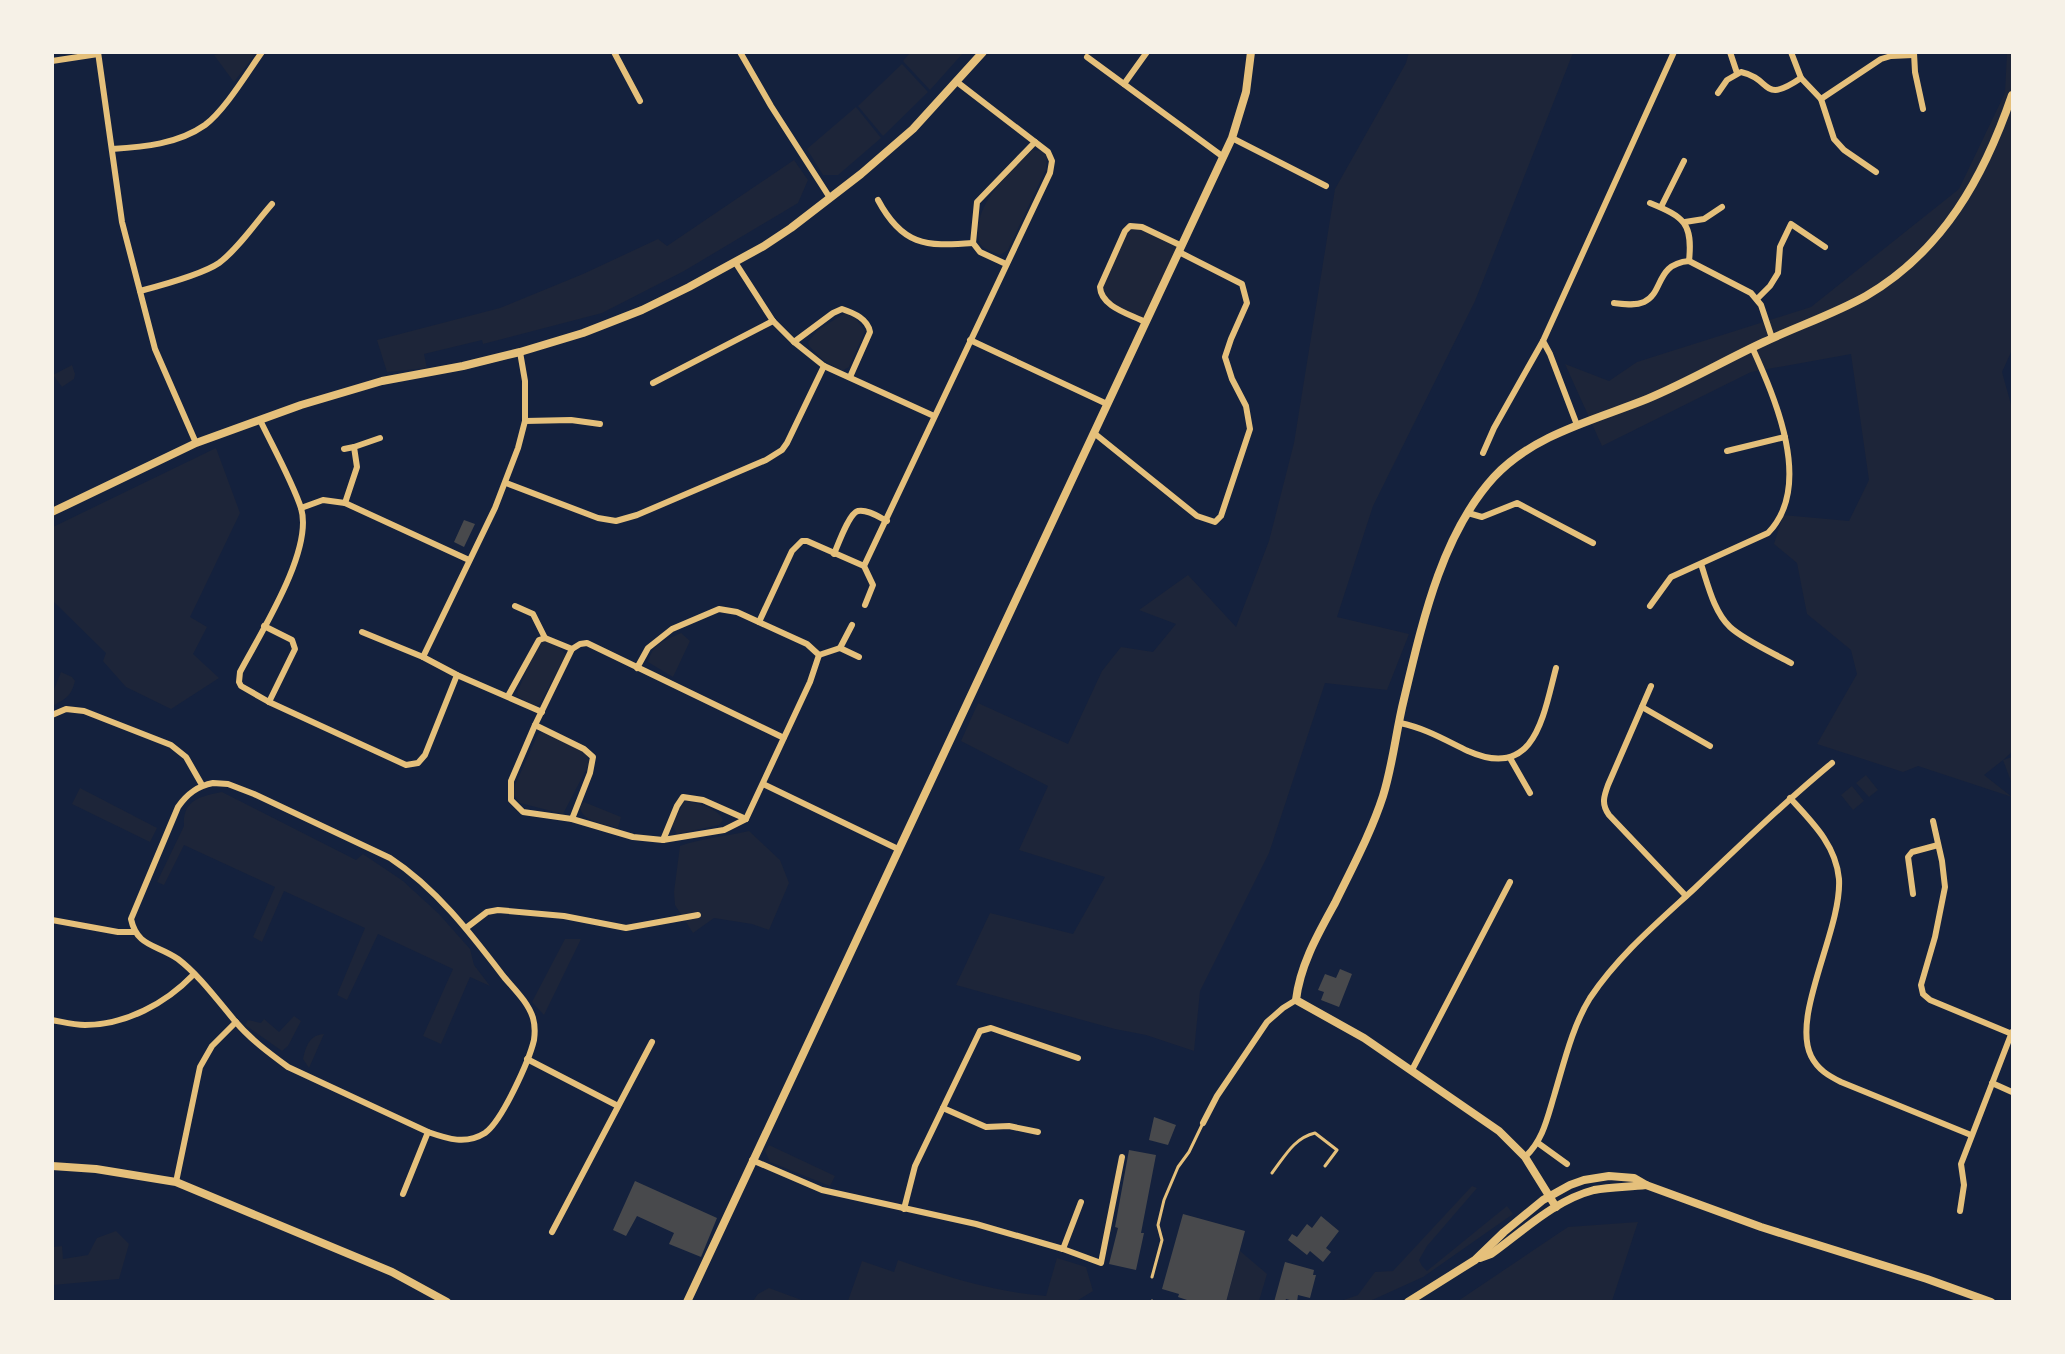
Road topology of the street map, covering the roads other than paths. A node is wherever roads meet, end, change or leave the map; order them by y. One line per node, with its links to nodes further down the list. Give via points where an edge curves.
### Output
1 (262, 52): 25 (street, via 206,124 186,136 148,147)
2 (614, 52): 21 (street)
3 (740, 52): 30 (street)
4 (983, 52): 16 (street)
5 (1147, 52): 17 (street)
6 (1251, 52): 23 (street, via 1246,92)
7 (1674, 52): 50 (street)
8 (1730, 52): 14 (street)
9 (1791, 52): 15 (street)
10 (98, 53): 13 (street); 25 (street)
11 (1914, 54): 20 (street, via 1881,59); 22 (street)
12 (1087, 57): 17 (street)
13 (52, 61)
14 (1737, 73): 15 (street, via 1746,73 1776,91); 18 (street)
15 (1801, 78): 20 (street)
16 (957, 82): 24 (street); 30 (street, via 901,140)
17 (1124, 84): 26 (street)
18 (1718, 93)
19 (2013, 95): 48 (street, via 1975,183 1957,213 1929,246 1865,297)
20 (1821, 99): 28 (street, via 1834,139)
21 (640, 101)
22 (1923, 109)
23 (1232, 138): 26 (street); 29 (street)
24 (1035, 142): 37 (street, via 978,202); 42 (street, via 1048,152 1052,161 1050,173)
25 (112, 149): 43 (street, via 122,222)
26 (1222, 156): 39 (street)
27 (1684, 161): 34 (street)
28 (1876, 172)
29 (1326, 186)
30 (830, 198): 41 (street, via 791,228)
31 (878, 200): 37 (street, via 887,217 917,241)
32 (1650, 203): 34 (street)
33 (272, 204): 43 (street, via 218,264)
34 (1660, 207): 36 (street)
35 (1722, 207): 36 (street, via 1704,219)
36 (1685, 222): 40 (street, via 1691,238)
37 (973, 243): 42 (street, via 980,252)
38 (1826, 247): 44 (street, via 1791,224 1780,247 1775,280)
39 (1181, 249): 47 (street); 47 (street, via 1135,225 1125,231 1100,294 1108,303); 63 (street, via 1242,284 1247,303 1225,357 1246,405 1250,429 1221,516 1215,522 1197,516)
40 (1689, 261): 44 (street); 45 (street, via 1667,271 1646,301)
41 (735, 262): 46 (street); 53 (street, via 642,310)
42 (1006, 264): 49 (street)
43 (140, 291): 66 (street, via 155,349)
44 (1757, 298): 48 (street)
45 (1614, 303)
46 (772, 321): 51 (street); 56 (street)
47 (1145, 322): 57 (street)
48 (1772, 338): 52 (street)
49 (970, 340): 57 (street); 58 (street)
50 (1543, 341): 62 (street); 70 (street)
51 (794, 342): 54 (street); 55 (street, via 842,309 859,317 870,332)
52 (1752, 347): 62 (street, via 1647,399); 64 (street)
53 (520, 352): 59 (street, via 382,381); 60 (street)
54 (824, 366): 55 (street); 71 (street, via 782,450 636,515 616,521 598,518)
55 (850, 377): 58 (street)
56 (653, 383)
57 (1107, 404): 63 (street)
58 (934, 416): 76 (street)
59 (260, 420): 66 (street); 73 (street)
60 (525, 421): 61 (street); 71 (street)
61 (600, 424)
62 (1577, 425): 75 (street, via 1534,447 1505,468)
63 (1094, 433): 120 (street)
64 (1785, 437): 69 (street); 80 (street, via 1790,492 1775,526 1761,538)
65 (380, 438): 67 (street)
66 (196, 443): 74 (street)
67 (354, 447): 68 (street); 72 (street, via 357,467)
68 (344, 449)
69 (1727, 451)
70 (1483, 453)
71 (506, 483): 79 (street)
72 (345, 503): 73 (street, via 323,500); 79 (street)
73 (301, 508): 87 (street, via 301,545)
74 (52, 512)
75 (1468, 513): 77 (street, via 1482,517 1517,503); 105 (street, via 1443,564)
76 (887, 521): 78 (street, via 866,512 852,515); 81 (street)
77 (1593, 543)
78 (834, 554): 81 (street); 85 (street, via 807,541 797,544)
79 (469, 560): 93 (street)
80 (1701, 564): 84 (street, via 1671,577); 95 (street, via 1731,629)
81 (864, 566): 82 (street, via 873,585)
82 (865, 605)
83 (515, 606): 89 (street, via 533,614)
84 (1650, 606)
85 (759, 622): 92 (street, via 807,644); 96 (street, via 719,609 672,629 648,648)
86 (852, 625): 90 (street)
87 (264, 626): 101 (street, via 240,672 239,682); 101 (street, via 292,640 295,649)
88 (362, 632): 93 (street)
89 (545, 638): 91 (street); 100 (street, via 536,643)
90 (840, 648): 92 (street); 94 (street)
91 (572, 649): 96 (street, via 587,643); 103 (street)
92 (819, 655): 107 (street)
93 (423, 657): 98 (street)
94 (859, 657)
95 (1791, 663)
96 (637, 668): 107 (street)
97 (1556, 669): 109 (street, via 1530,744)
98 (457, 675): 100 (street); 101 (street, via 425,755 418,763 406,765)
99 (1651, 686): 102 (street)
100 (508, 696): 103 (street)
101 (269, 702)
102 (1642, 707): 108 (street); 123 (street, via 1603,805)
103 (542, 712): 106 (street)
104 (52, 715): 112 (street, via 66,709 84,711 171,745 186,757)
105 (1400, 723): 109 (street, via 1483,756); 129 (street, via 1376,814 1310,950)
106 (535, 725): 115 (street, via 584,748 593,757); 115 (street, via 511,781 511,800 523,812)
107 (784, 738): 111 (street)
108 (1710, 746)
109 (1510, 758): 113 (street)
110 (1832, 763): 114 (street)
111 (763, 784): 116 (street); 120 (street)
112 (202, 785): 126 (street, via 228,784 254,794 390,858 430,890); 127 (street, via 178,807 131,919)
113 (1530, 793)
114 (1790, 798): 123 (street); 144 (street, via 1822,834 1839,878 1837,909 1806,1021 1812,1059 1825,1074 1841,1082)
115 (572, 819): 118 (street, via 633,837)
116 (746, 819): 118 (street, via 724,830); 118 (street, via 703,800 683,797)
117 (1933, 821): 119 (street)
118 (663, 840)
119 (1938, 845): 122 (street, via 1911,852 1908,857); 132 (street, via 1944,894 1921,985 1923,994)
120 (898, 849): 148 (street)
121 (1509, 882): 136 (street)
122 (1914, 894)
123 (1686, 896): 145 (street, via 1620,958 1589,1000 1575,1029)
124 (698, 915): 126 (street, via 626,928 564,916 498,910 487,912)
125 (52, 921): 127 (street)
126 (466, 928): 135 (street, via 527,1006 534,1039)
127 (134, 932): 128 (street, via 179,960)
128 (193, 975): 130 (street, via 167,998 119,1021 82,1025); 131 (street)
129 (1296, 1000): 136 (street, via 1340,1023); 141 (street, via 1268,1022)
130 (52, 1020)
131 (236, 1022): 142 (street, via 288,1066); 153 (street, via 212,1046 200,1067)
132 (2012, 1033): 137 (street)
133 (652, 1042): 139 (street)
134 (1078, 1058): 140 (street, via 991,1028 980,1031)
135 (527, 1059): 139 (street); 142 (street, via 495,1123 485,1133 469,1140 450,1140)
136 (1412, 1070): 146 (street, via 1493,1126)
137 (1992, 1083): 138 (street); 144 (street)
138 (2013, 1092)
139 (618, 1106): 161 (street)
140 (943, 1108): 143 (street, via 986,1127 1009,1126); 159 (street, via 915,1166)
141 (1203, 1123): 164 (lane, via 1164,1200 1158,1225 1162,1240)
142 (428, 1132): 155 (street)
143 (1038, 1132)
144 (1971, 1135): 160 (street, via 1961,1164 1964,1185)
145 (1538, 1143): 146 (street); 149 (street)
146 (1525, 1156): 156 (street)
147 (1122, 1157): 162 (street, via 1101,1263)
148 (752, 1160): 159 (street, via 822,1190); 166 (street)
149 (1567, 1164)
150 (52, 1166): 153 (street)
151 (1325, 1166): 152 (lane, via 1337,1150 1315,1133 1294,1143)
152 (1272, 1173)
153 (176, 1182): 165 (street, via 392,1272)
154 (1646, 1185): 156 (street, via 1634,1178 1595,1178); 158 (street, via 1596,1190); 168 (street)
155 (403, 1194)
156 (1550, 1196): 158 (street); 163 (street)
157 (1081, 1202): 162 (street)
158 (1556, 1207): 163 (street, via 1491,1254)
159 (904, 1209): 162 (street, via 976,1224)
160 (1960, 1211)
161 (552, 1232)
162 (1063, 1249)
163 (1476, 1260): 167 (street)
164 (1152, 1277)
165 (447, 1302)
166 (687, 1302)
167 (1408, 1302)
168 (1991, 1302)

